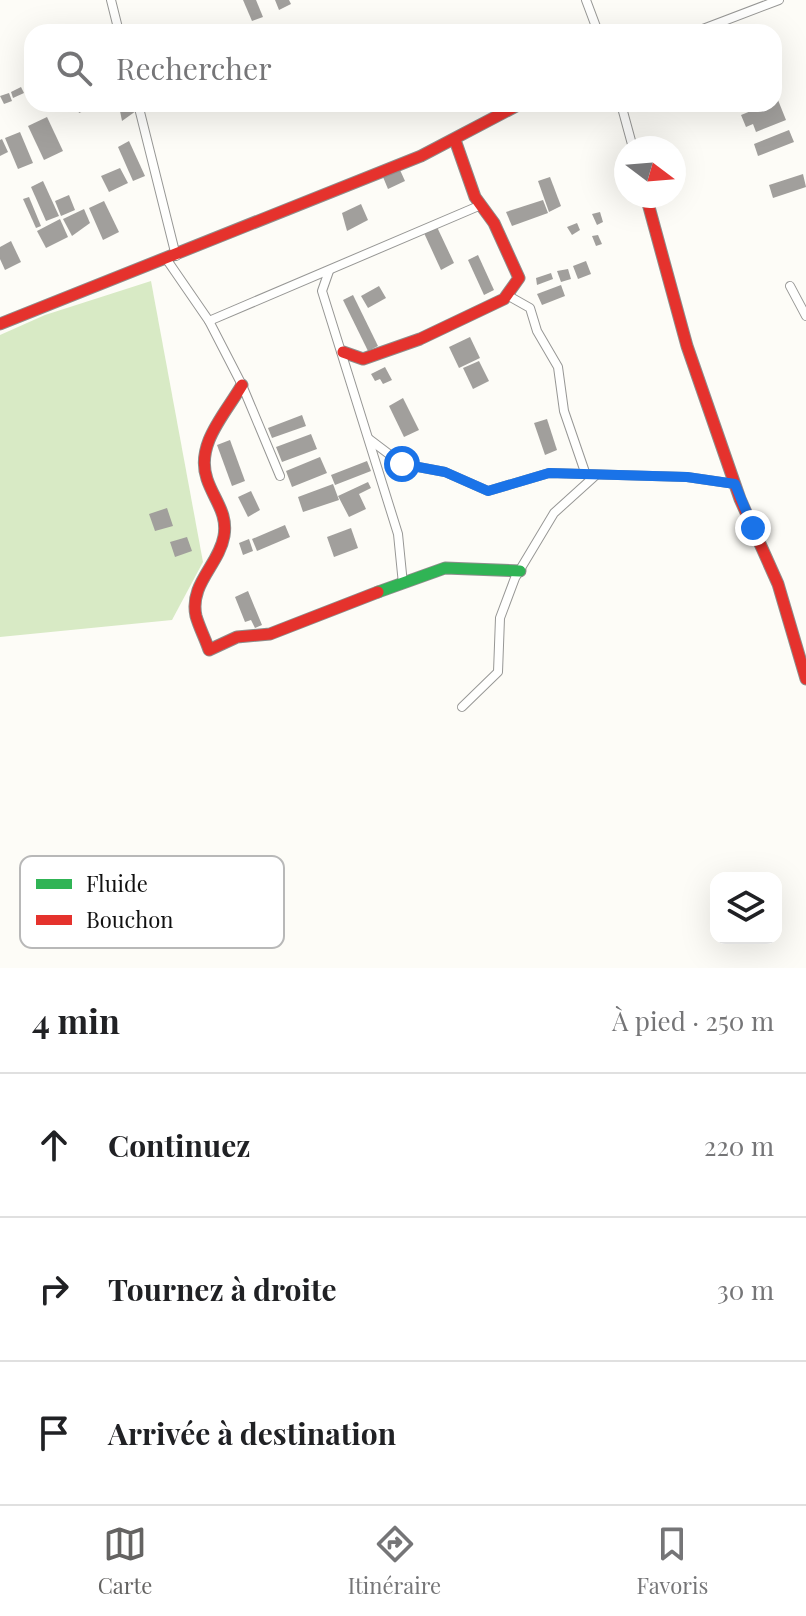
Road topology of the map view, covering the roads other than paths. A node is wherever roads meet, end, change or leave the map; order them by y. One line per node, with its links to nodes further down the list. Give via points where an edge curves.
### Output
1 (111, 0): 4 (street)
2 (586, 0): 5 (street)
3 (779, 0): 6 (street)
4 (117, 24)
5 (595, 24)
6 (716, 24)
7 (140, 112): 14 (street)
8 (506, 112): 11 (street)
9 (623, 112): 10 (street)
10 (630, 136)
11 (455, 140): 12 (street); 14 (street)
12 (481, 205): 15 (street); 17 (street, via 519,278)
13 (649, 208): 27 (street, via 687,346)
14 (172, 258): 19 (street); 20 (street)
15 (329, 271): 19 (street); 21 (street, via 322,291)
16 (790, 286): 18 (street)
17 (507, 295): 21 (street, via 420,339 363,359); 25 (street, via 530,308 558,367 564,411)
18 (806, 316)
19 (209, 321): 22 (street)
20 (0, 324)
21 (343, 352): 23 (street)
22 (242, 385): 26 (street); 29 (street, via 206,449 207,478 226,521 224,541 196,591 196,614 209,650 237,637 270,634)
23 (369, 439): 25 (street, via 402,464 445,472 488,491 549,473); 29 (street, via 398,534)
24 (597, 474): 25 (street); 27 (street); 28 (street, via 554,513)
25 (586, 475)
26 (280, 476)
27 (735, 484): 30 (street, via 778,584)
28 (520, 571): 29 (street, via 445,568); 33 (street, via 500,618 498,672)
29 (403, 584)
30 (795, 642): 31 (street); 32 (street)
31 (806, 653)
32 (806, 679)
33 (462, 707)

